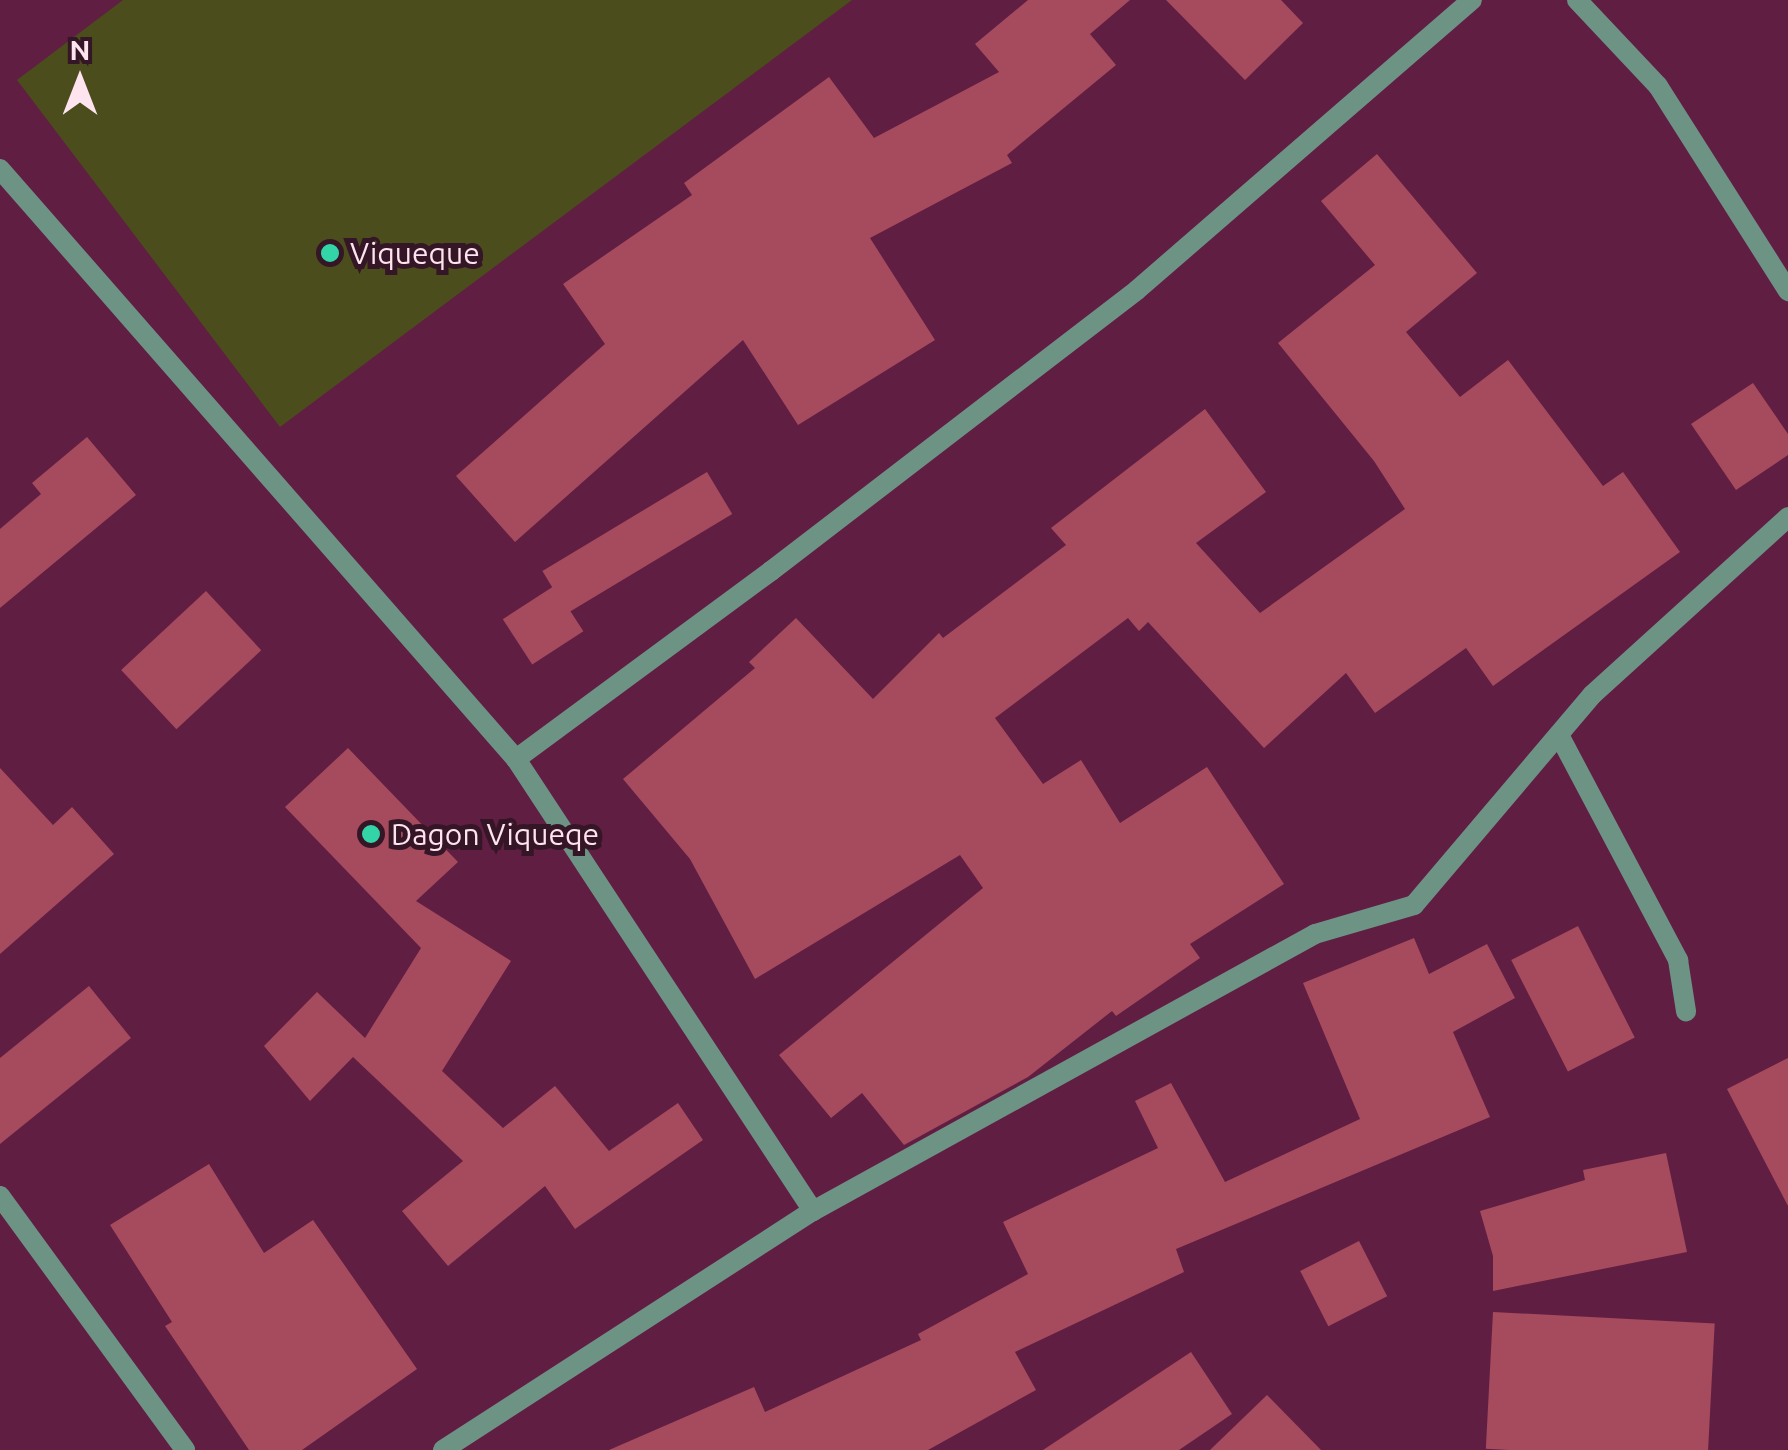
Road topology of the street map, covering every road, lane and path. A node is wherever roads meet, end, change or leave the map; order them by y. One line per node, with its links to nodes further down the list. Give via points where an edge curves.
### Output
1 (1472, 0): 7 (street, via 1137,290)
2 (1578, 0): 4 (street, via 1658,86)
3 (0, 169): 7 (street)
4 (1788, 291)
5 (1788, 517): 6 (street)
6 (1558, 734): 8 (street, via 1678,960); 10 (street, via 1414,905 1315,934)
7 (516, 760): 10 (street)
8 (1686, 1011)
9 (0, 1196): 11 (street)
10 (813, 1211): 12 (street)
11 (185, 1450)
12 (443, 1450)

